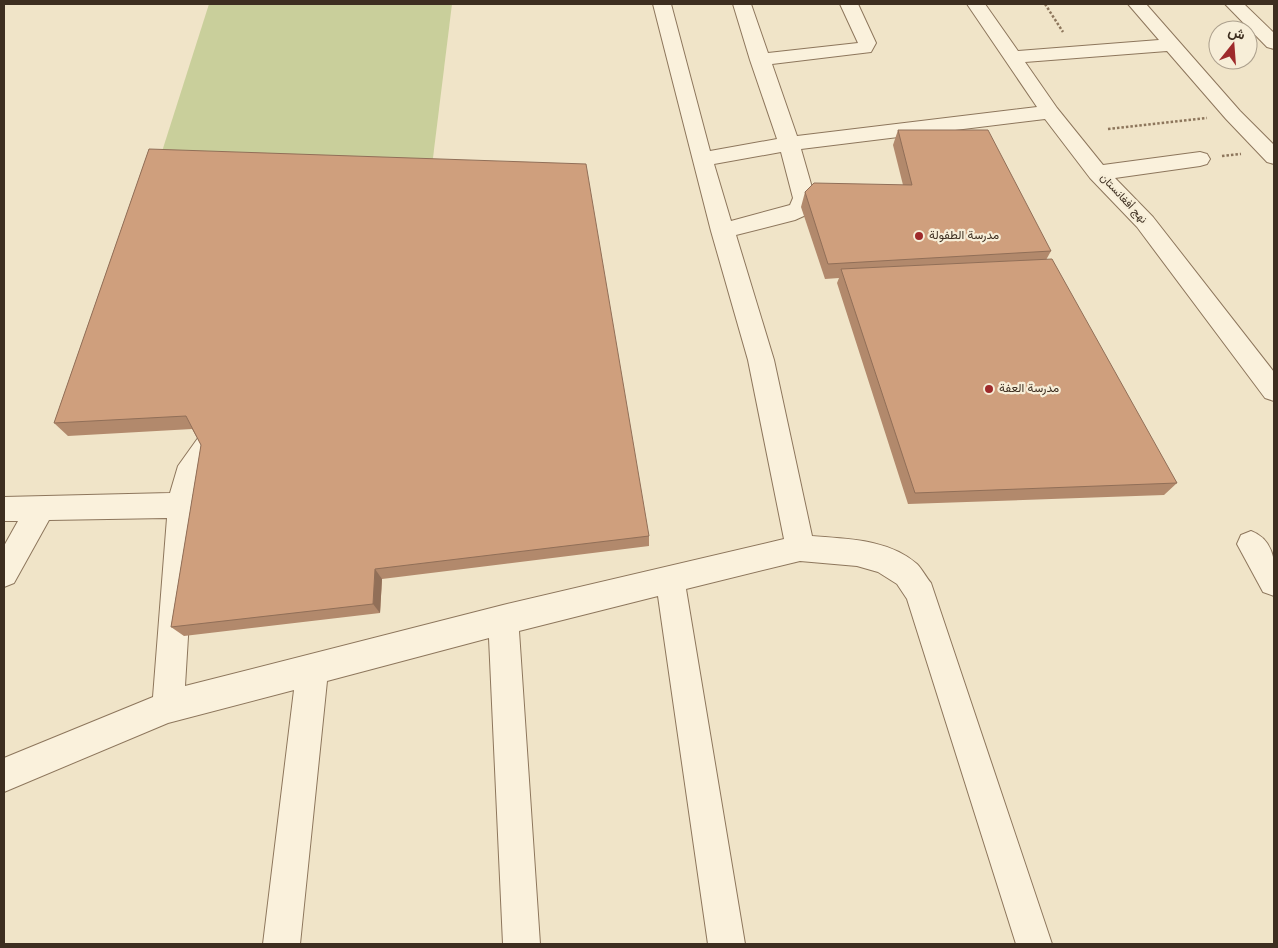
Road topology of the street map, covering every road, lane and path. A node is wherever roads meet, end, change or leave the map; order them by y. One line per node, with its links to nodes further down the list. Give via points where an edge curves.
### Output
1 (662, 4): 18 (street)
2 (742, 4): 12 (street)
3 (849, 4): 12 (street, via 865,36 867,43 864,48)
4 (976, 4): 11 (street, نهج أفغانستان)
5 (1045, 4): 10 (path)
6 (1137, 4): 9 (street)
7 (1234, 4): 8 (street)
8 (1274, 43)
9 (1172, 46): 10 (street); 14 (street)
10 (1076, 52): 11 (street)
11 (1013, 57): 13 (street, نهج أفغانستان)
12 (759, 60): 16 (street)
13 (1050, 112): 16 (street); 20 (street, نهج أفغانستان)
14 (1233, 115): 15 (path); 17 (street)
15 (1108, 129)
16 (789, 144): 18 (street); 21 (street, via 804,198 798,210)
17 (1271, 154): 19 (path)
18 (702, 159): 21 (street)
19 (1200, 159): 20 (street)
20 (1098, 173): 22 (street, نهج أفغانستان, via 1150,229)
21 (722, 231): 28 (street, via 761,360)
22 (1273, 386)
23 (220, 430): 24 (street, via 188,474)
24 (182, 505): 26 (street); 34 (street)
25 (4, 509): 26 (street)
26 (40, 509): 29 (street)
27 (1252, 544): 31 (street)
28 (800, 548): 30 (street); 39 (street, via 857,553 885,560 907,574 920,593)
29 (4, 574)
30 (670, 580): 32 (street); 38 (street)
31 (1274, 582)
32 (503, 620): 33 (street); 37 (street)
33 (312, 669): 34 (street); 36 (street)
34 (168, 706): 35 (street)
35 (4, 775)
36 (282, 944)
37 (522, 944)
38 (727, 944)
39 (1034, 944)

